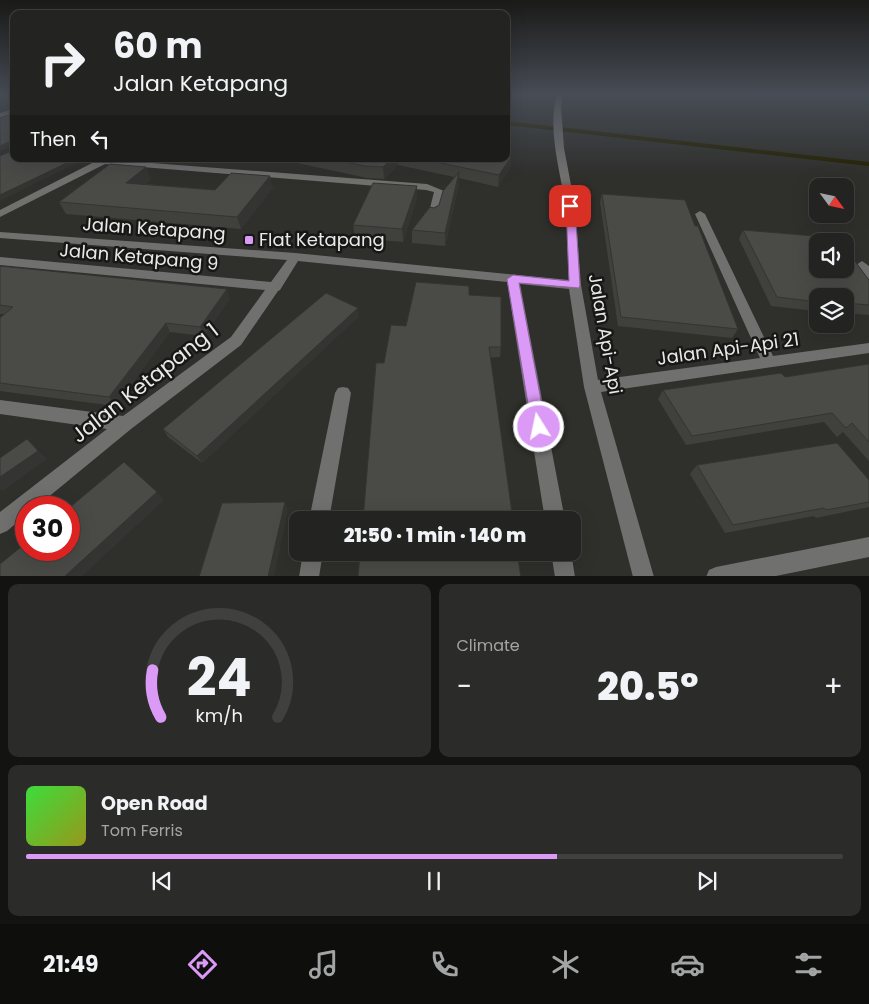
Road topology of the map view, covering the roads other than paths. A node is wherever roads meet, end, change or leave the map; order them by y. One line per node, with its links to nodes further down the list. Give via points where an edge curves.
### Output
1 (558, 121): 11 (street, Jalan Api-Api, via 570,206)
2 (101, 162): 4 (street)
3 (129, 162): 6 (street, via 427,187 439,191)
4 (0, 214)
5 (700, 214): 14 (street)
6 (433, 216)
7 (0, 235): 8 (street, Jalan Ketapang)
8 (295, 257): 10 (street, Jalan Ketapang); 12 (street, Jalan Ketapang 1)
9 (0, 262): 12 (street, Jalan Ketapang 9)
10 (513, 279): 11 (street, Jalan Ketapang); 20 (street)
11 (575, 285): 15 (street, Jalan Api-Api)
12 (276, 287): 18 (street, Jalan Ketapang 1, via 236,341)
13 (869, 348): 14 (street, Jalan Api-Api 21)
14 (769, 362): 15 (street, Jalan Api-Api 21)
15 (592, 386): 27 (street, Jalan Api-Api)
16 (343, 393): 19 (street)
17 (0, 407): 18 (street)
18 (125, 424): 21 (street, Jalan Ketapang 1)
19 (321, 511)
20 (554, 511)
21 (0, 524)
22 (869, 547): 28 (street)
23 (312, 561): 25 (street)
24 (563, 561): 26 (street)
25 (309, 576)
26 (566, 576)
27 (644, 576)
28 (716, 576)

